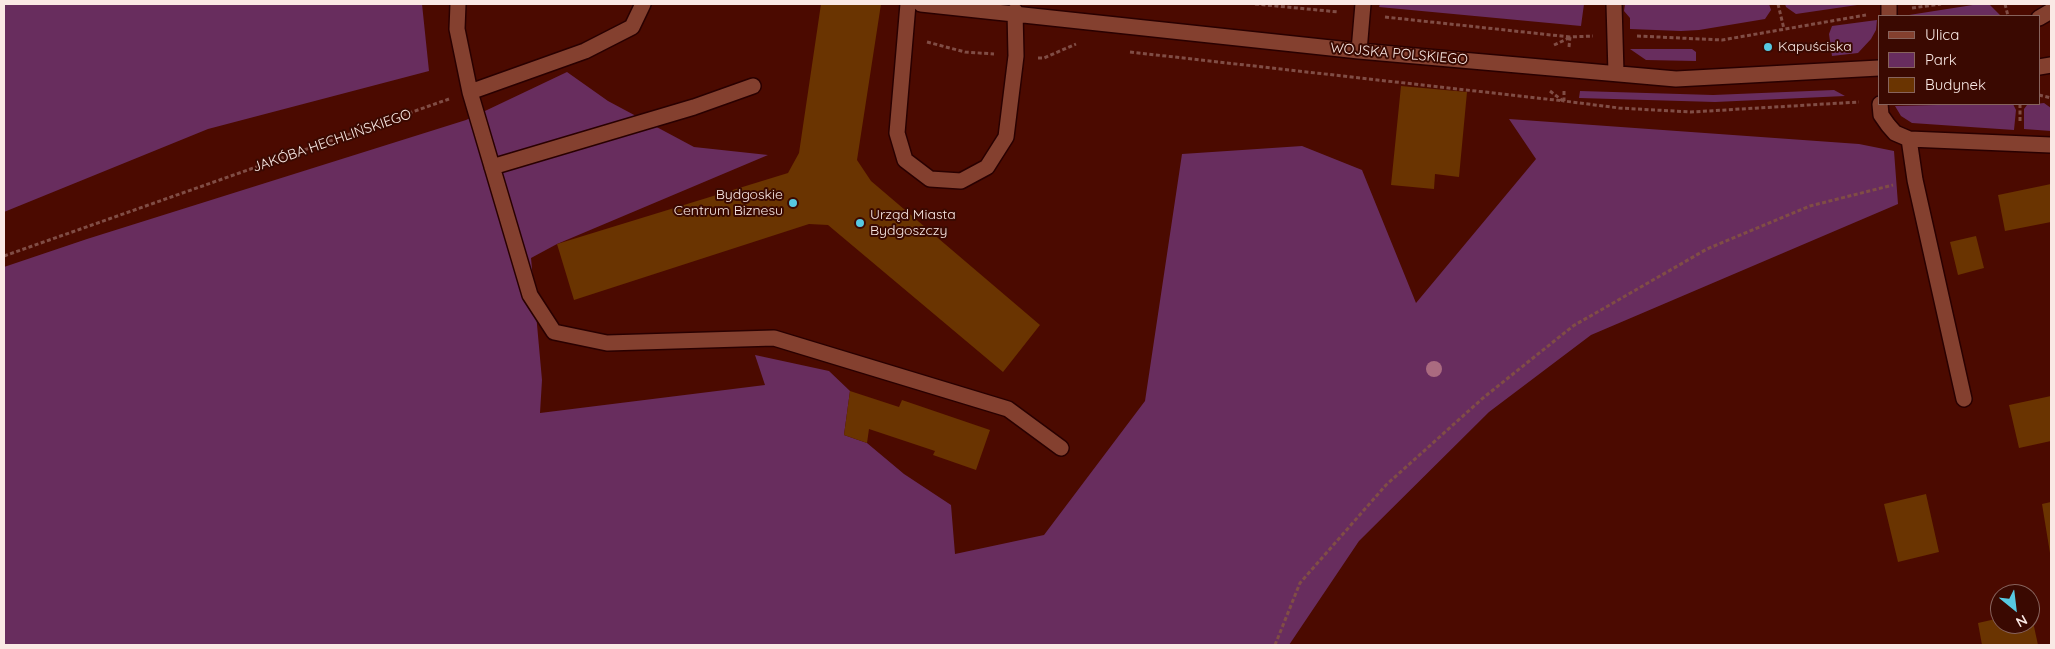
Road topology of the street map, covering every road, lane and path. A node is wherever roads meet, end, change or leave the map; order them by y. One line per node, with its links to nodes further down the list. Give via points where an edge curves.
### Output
1 (458, 4): 25 (street, via 457,29)
2 (643, 4): 25 (street, via 632,27 585,51)
3 (908, 4): 16 (street)
4 (921, 4): 12 (street, WOJSKA POLSKIEGO)
5 (1255, 4): 9 (path)
6 (1614, 4): 15 (street)
7 (1778, 4): 14 (path)
8 (1941, 4): 10 (path)
9 (1362, 9): 17 (path); 20 (street)
10 (1890, 10): 14 (path)
11 (2051, 11): 13 (street)
12 (1015, 12): 20 (street, WOJSKA POLSKIEGO); 21 (street)
13 (2040, 17)
14 (1784, 29): 15 (path, via 1722,40)
15 (1615, 35): 23 (street)
16 (906, 36): 21 (path, via 965,52); 21 (street, via 897,133 905,160 930,179 961,181 987,167 1006,137)
17 (1570, 37)
18 (1085, 46): 21 (path, via 1076,44 1044,58)
19 (1124, 51): 26 (path)
20 (1359, 51): 23 (street, WOJSKA POLSKIEGO)
21 (1016, 56)
22 (1878, 68): 23 (street, WOJSKA POLSKIEGO, via 1676,79)
23 (1616, 73)
24 (753, 86): 30 (street, via 694,107)
25 (470, 92): 30 (street); 32 (path, JAKÓBA HECHLIŃSKIEGO)
26 (1564, 101)
27 (1880, 105): 28 (street, via 1881,115 1888,125)
28 (1909, 139): 29 (street); 31 (street)
29 (2051, 145)
30 (492, 167): 34 (street, via 530,295 554,332 607,343 774,338 1008,409)
31 (1915, 180): 33 (street); 35 (path, via 1810,206 1707,249 1573,326 1483,398 1386,485 1300,583)
32 (4, 256)
33 (1964, 399)
34 (1061, 448)
35 (1274, 645)

